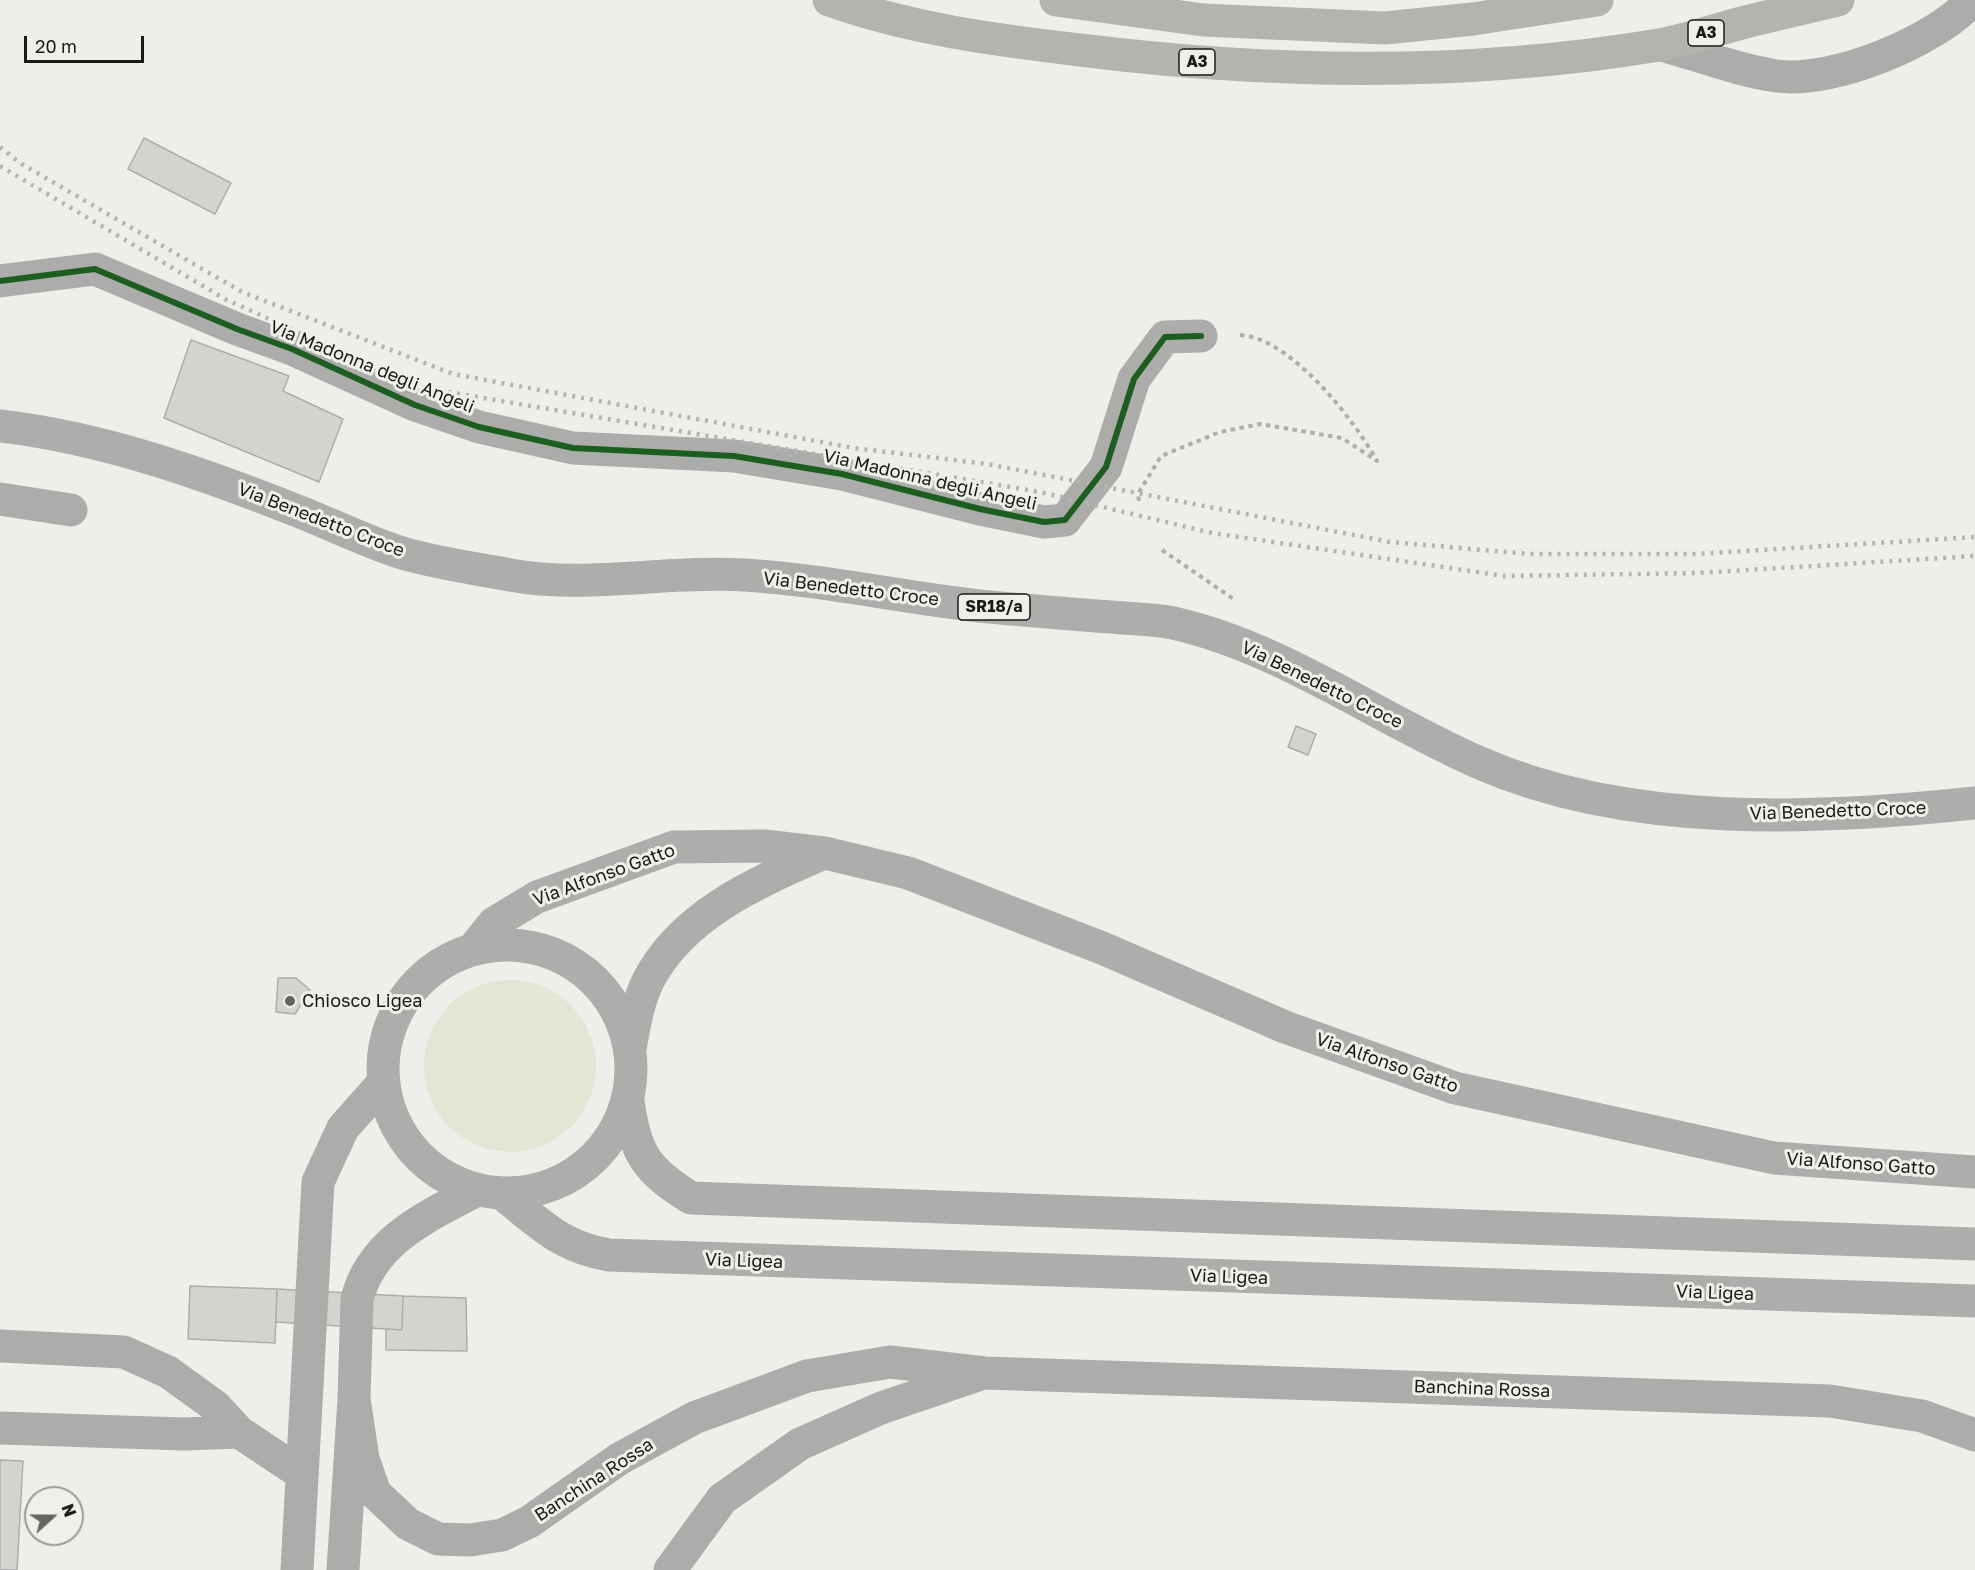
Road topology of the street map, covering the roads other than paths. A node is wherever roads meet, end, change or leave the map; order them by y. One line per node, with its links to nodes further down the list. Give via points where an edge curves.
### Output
1 (829, 0): 6 (highway, A3, via 933,30 1106,54 1307,69 1429,69)
2 (1056, 0): 3 (highway, via 1203,20 1385,28)
3 (1597, 0)
4 (1838, 0): 6 (highway, A3)
5 (1972, 0): 6 (street, via 1927,37 1824,76 1778,76)
6 (1662, 45)
7 (0, 281): 8 (street, Via Madonna degli Angeli, via 95,269 292,349 414,405 479,427 573,448 735,456 842,474 1044,522 1065,520 1106,467 1134,379 1165,337)
8 (1201, 336)
9 (0, 426): 12 (main road, Via Benedetto Croce / SR18/a, via 106,445 289,507 400,552 516,576 577,579 742,575 975,605 1170,623 1243,646 1480,764 1545,787 1616,802 1781,816 1904,811)
10 (0, 499): 11 (street)
11 (71, 510)
12 (1975, 803)
13 (825, 853): 14 (main road, Via Alfonso Gatto, via 764,846 674,847 537,897 494,923); 15 (main road, via 758,881 680,937 647,982); 18 (main road, Via Alfonso Gatto, via 908,873 1102,948 1285,1027 1455,1088 1774,1158)
14 (473, 949): 15 (main road, via 502,944 532,947 561,956 586,972 606,994); 16 (main road, via 441,963 414,986 399,1007 387,1040)
15 (630, 1049): 17 (main road)
16 (383, 1083): 19 (main road, via 390,1112 404,1139 424,1162 449,1180); 28 (street, via 343,1128 318,1182)
17 (628, 1101): 19 (main road, via 616,1130 598,1155 570,1178 539,1190); 20 (main road, via 633,1137 649,1164 665,1182 691,1198)
18 (1975, 1172)
19 (490, 1192): 21 (main road, Via Ligea, via 582,1251 609,1255); 24 (street, via 419,1221 375,1259 357,1299)
20 (1975, 1244)
21 (1975, 1301)
22 (0, 1346): 26 (street, via 124,1352 168,1371 214,1406)
23 (985, 1372): 24 (street, Banchina Rossa, via 890,1362 807,1376 694,1418 619,1460 529,1522 502,1535 470,1540 438,1539 408,1524 375,1493 363,1459); 27 (street, Banchina Rossa, via 1830,1401 1922,1416); 31 (street, Banchina Rossa, via 880,1408 800,1444 722,1499)
24 (354, 1400): 30 (street)
25 (0, 1428): 26 (street)
26 (239, 1432): 28 (street)
27 (1975, 1435)
28 (302, 1474): 29 (street)
29 (297, 1570)
30 (343, 1570)
31 (670, 1570)

